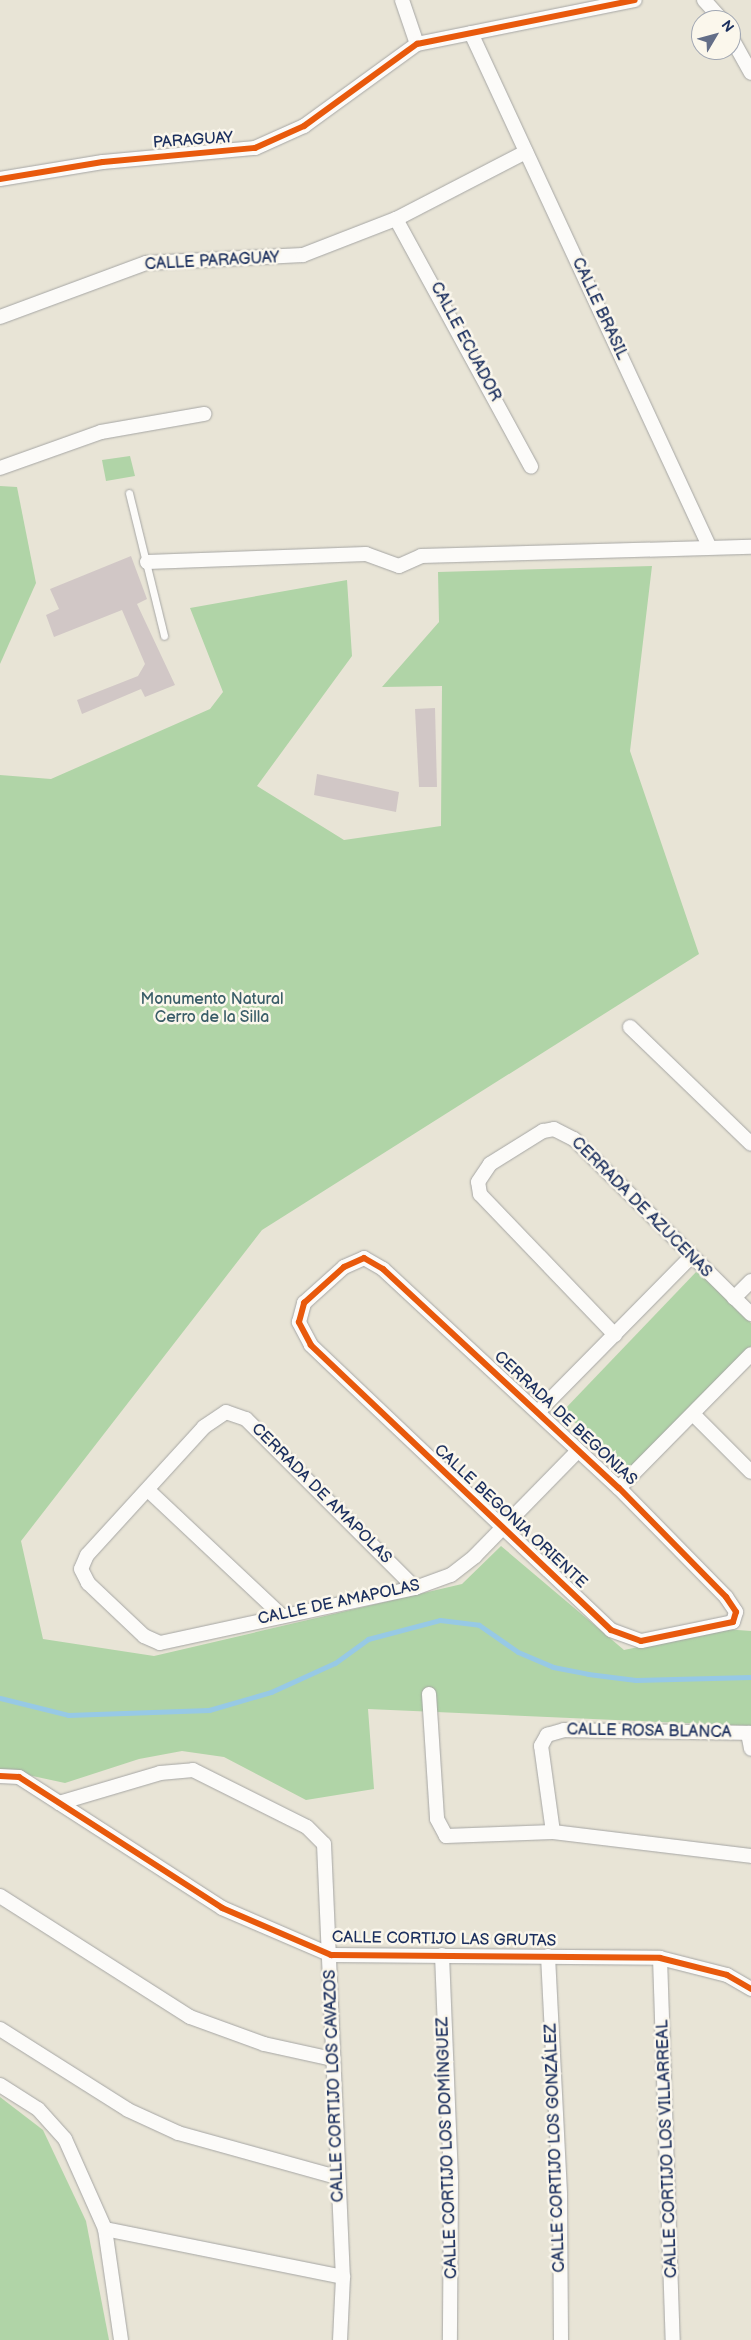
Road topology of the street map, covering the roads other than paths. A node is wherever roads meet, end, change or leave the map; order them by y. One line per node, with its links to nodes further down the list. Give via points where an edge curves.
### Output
1 (402, 0): 6 (street)
2 (635, 0): 5 (street)
3 (704, 0): 4 (street)
4 (713, 10)
5 (471, 33): 6 (street); 9 (street, CALLE BRASIL)
6 (417, 44): 10 (street, PARAGUAY, via 304,126 255,148 103,162)
7 (741, 55): 8 (street)
8 (751, 73)
9 (526, 152): 11 (street, CALLE PARAGUAY); 17 (street, CALLE BRASIL)
10 (0, 179)
11 (396, 219): 12 (street, CALLE PARAGUAY, via 303,255 146,263); 14 (street, CALLE ECUADOR)
12 (0, 317)
13 (204, 414): 15 (street, via 101,432)
14 (531, 467)
15 (0, 468)
16 (129, 493): 19 (lane)
17 (709, 546): 18 (street); 19 (street, via 498,557 422,556 399,566 366,554)
18 (751, 547)
19 (147, 562): 20 (lane)
20 (164, 636)
21 (630, 1027): 22 (street)
22 (751, 1144)
23 (364, 1258): 30 (street, CERRADA DE BEGONIAS, via 384,1269); 36 (street, CALLE BEGONIA ORIENTE, via 344,1266 304,1303 298,1322 311,1345)
24 (690, 1258): 26 (street, CERRADA DE AZUCENAS); 28 (street); 28 (street, CERRADA DE AZUCENAS, via 564,1132 543,1131 490,1164 478,1182 486,1205)
25 (751, 1281): 26 (street)
26 (734, 1298): 27 (street, CERRADA DE AZUCENAS)
27 (751, 1314)
28 (615, 1335): 30 (street)
29 (751, 1354): 31 (street)
30 (538, 1412): 32 (street, CERRADA DE BEGONIAS)
31 (695, 1416): 33 (street); 34 (street)
32 (578, 1451): 34 (street, CERRADA DE BEGONIAS); 36 (street, CALLE DE AMAPOLAS)
33 (751, 1472)
34 (619, 1488): 39 (street, CERRADA DE BEGONIAS)
35 (149, 1491): 37 (street, CERRADA DE AMAPOLAS, via 87,1555); 38 (street, CERRADA DE AMAPOLAS, via 215,1416 236,1413); 40 (street)
36 (502, 1530): 38 (street, CALLE DE AMAPOLAS, via 451,1575); 39 (street, CALLE BEGONIA ORIENTE, via 600,1621 632,1641 727,1625 733,1622)
37 (81, 1569): 40 (street, CALLE DE AMAPOLAS, via 95,1590 144,1636 160,1643)
38 (415, 1588): 40 (street, CALLE DE AMAPOLAS)
39 (736, 1612)
40 (282, 1616)
41 (429, 1694): 46 (street, via 441,1832 452,1838)
42 (749, 1733): 43 (street); 46 (street, CALLE ROSA BLANCA, via 564,1730 547,1735 541,1746)
43 (751, 1749)
44 (0, 1776): 45 (street, CALLE CORTIJO LAS GRUTAS, via 19,1777)
45 (58, 1803): 49 (street, CALLE CORTIJO LAS GRUTAS, via 222,1908); 49 (street, CALLE CORTIJO LOS CAVAZOS, via 160,1772 193,1770 318,1834 326,1857)
46 (553, 1832): 47 (street)
47 (751, 1856)
48 (0, 1896): 55 (street, via 190,2017 264,2044)
49 (331, 1955): 50 (street, CALLE CORTIJO LAS GRUTAS); 55 (street, CALLE CORTIJO LOS CAVAZOS)
50 (442, 1955): 51 (street, CALLE CORTIJO LAS GRUTAS); 62 (street, CALLE CORTIJO LOS DOMÍNGUEZ, via 451,2182)
51 (548, 1956): 52 (street, CALLE CORTIJO LAS GRUTAS); 63 (street, CALLE CORTIJO LOS GONZÁLEZ, via 560,2195)
52 (660, 1958): 53 (street, CALLE CORTIJO LAS GRUTAS, via 705,1968); 64 (street, CALLE CORTIJO LOS VILLARREAL)
53 (751, 1988)
54 (0, 2029): 57 (street, via 128,2110 178,2133)
55 (332, 2059): 57 (street, CALLE CORTIJO LOS CAVAZOS)
56 (0, 2085): 58 (street, via 38,2109 64,2139)
57 (338, 2177): 59 (street, CALLE CORTIJO LOS CAVAZOS)
58 (104, 2229): 59 (street); 60 (street)
59 (343, 2277): 61 (street, CALLE CORTIJO LOS CAVAZOS)
60 (121, 2340)
61 (340, 2340)
62 (450, 2340)
63 (561, 2340)
64 (673, 2340)

